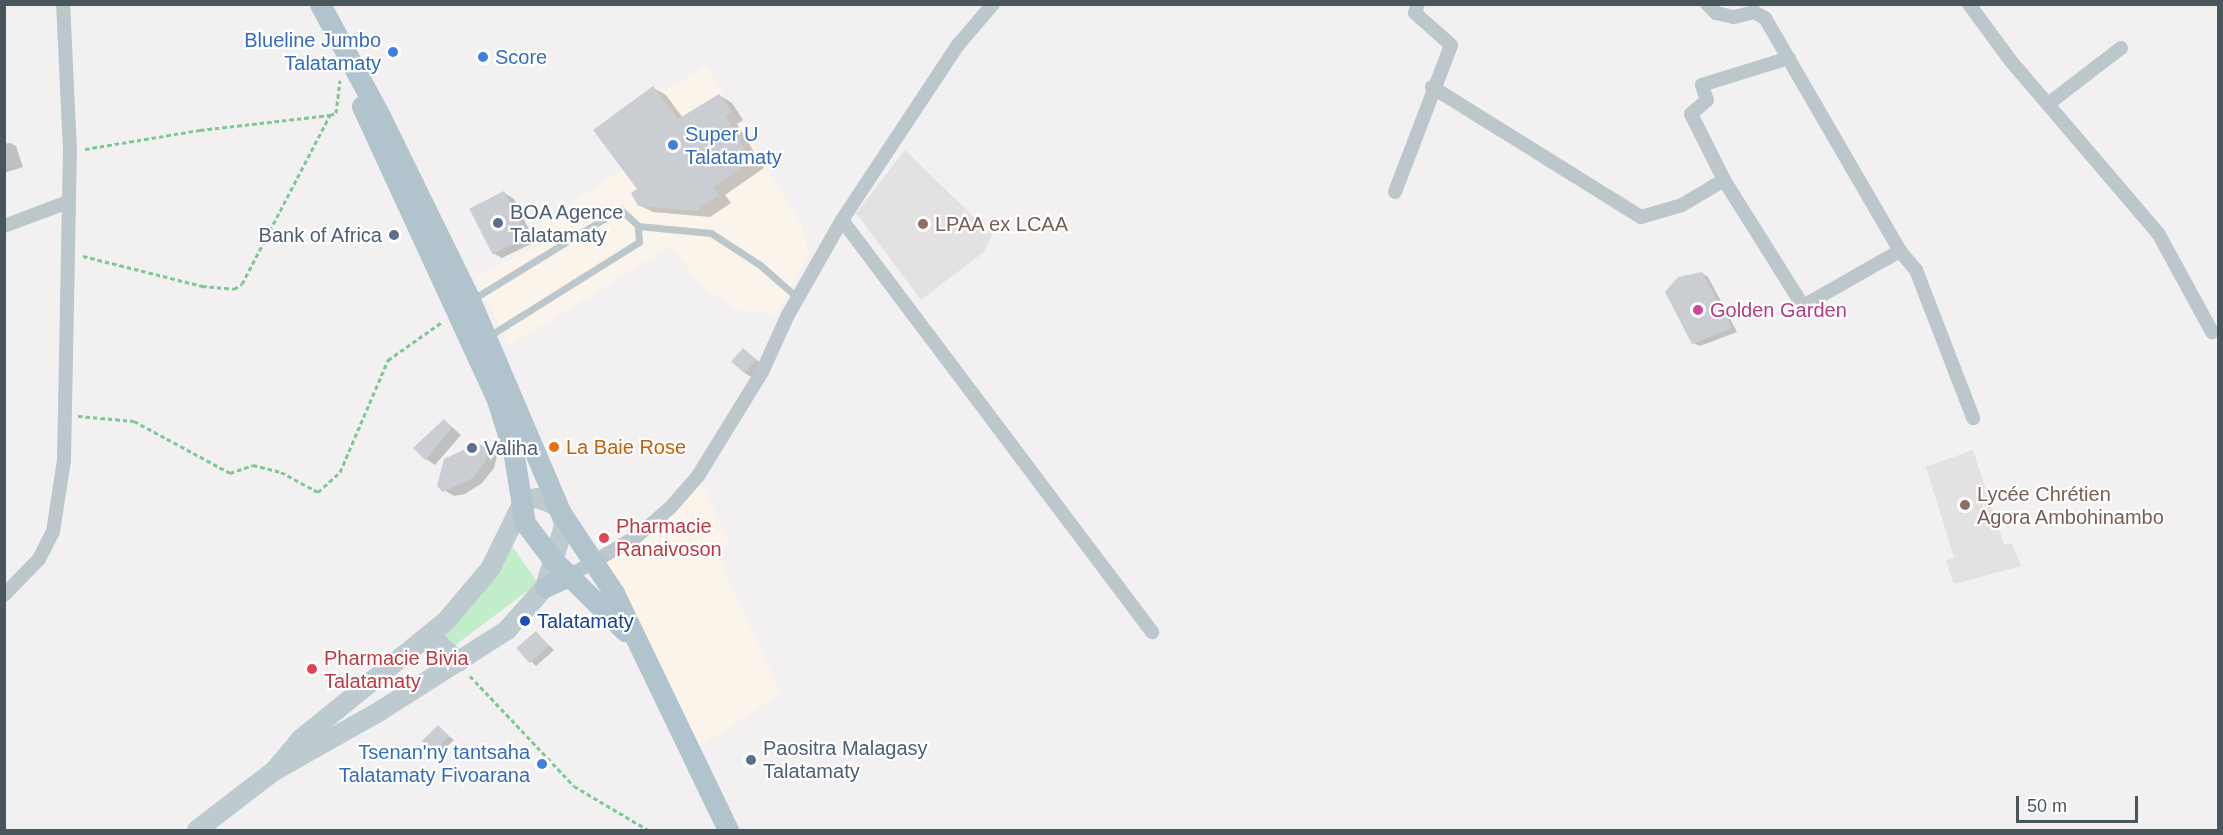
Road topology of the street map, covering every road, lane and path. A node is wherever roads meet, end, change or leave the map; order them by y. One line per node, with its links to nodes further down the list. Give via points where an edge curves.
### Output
1 (63, 4): 13 (street)
2 (320, 4): 8 (main road)
3 (993, 4): 17 (street, via 958,45)
4 (1418, 4): 10 (street, via 1415,13 1451,45)
5 (1707, 4): 9 (street, via 1716,13 1734,17 1754,12 1765,18)
6 (1969, 4): 11 (street)
7 (2121, 48): 11 (street)
8 (343, 51): 12 (path, via 336,113); 23 (main road, via 372,131)
9 (1789, 58): 14 (street, via 1702,85 1707,100 1691,114); 21 (street)
10 (1432, 87): 14 (street, via 1641,217 1682,205); 15 (street)
11 (2048, 104): 24 (street, via 2158,233)
12 (330, 115): 13 (path, via 211,128); 20 (path, via 242,284 234,289 202,286)
13 (70, 151): 16 (street)
14 (1724, 180): 21 (street, via 1803,306)
15 (1395, 192)
16 (68, 202): 18 (street); 20 (street)
17 (842, 220): 22 (street); 35 (street)
18 (4, 226)
19 (638, 226): 22 (lane, via 711,233 760,265); 23 (lane, via 620,210); 25 (lane, via 639,242)
20 (65, 251): 26 (street)
21 (1900, 251): 27 (street, via 1916,270)
22 (798, 298): 31 (street, via 762,372 698,476 670,508 636,537)
23 (464, 304): 25 (main road); 26 (path, via 388,360 340,472 318,492 281,472 253,465 230,473 134,421)
24 (2212, 332)
25 (480, 339): 28 (main road, via 513,450); 29 (main road)
26 (67, 416): 34 (street, via 53,532 39,559)
27 (1973, 418)
28 (519, 506): 29 (main road, via 530,498 538,498); 30 (main road, via 525,523); 36 (main road, via 490,568)
29 (561, 513): 30 (main road, via 564,526); 31 (main road)
30 (554, 561): 32 (main road); 33 (main road)
31 (595, 562): 32 (street); 37 (main road)
32 (571, 575): 33 (main road); 37 (main road)
33 (545, 587): 38 (main road, via 507,630)
34 (4, 595)
35 (1152, 632)
36 (429, 635): 38 (main road); 39 (main road, via 301,739)
37 (644, 651): 42 (main road)
38 (459, 662): 39 (main road); 41 (path, via 497,708 574,786)
39 (274, 771): 40 (main road)
40 (196, 831)
41 (648, 831)
42 (728, 831)

